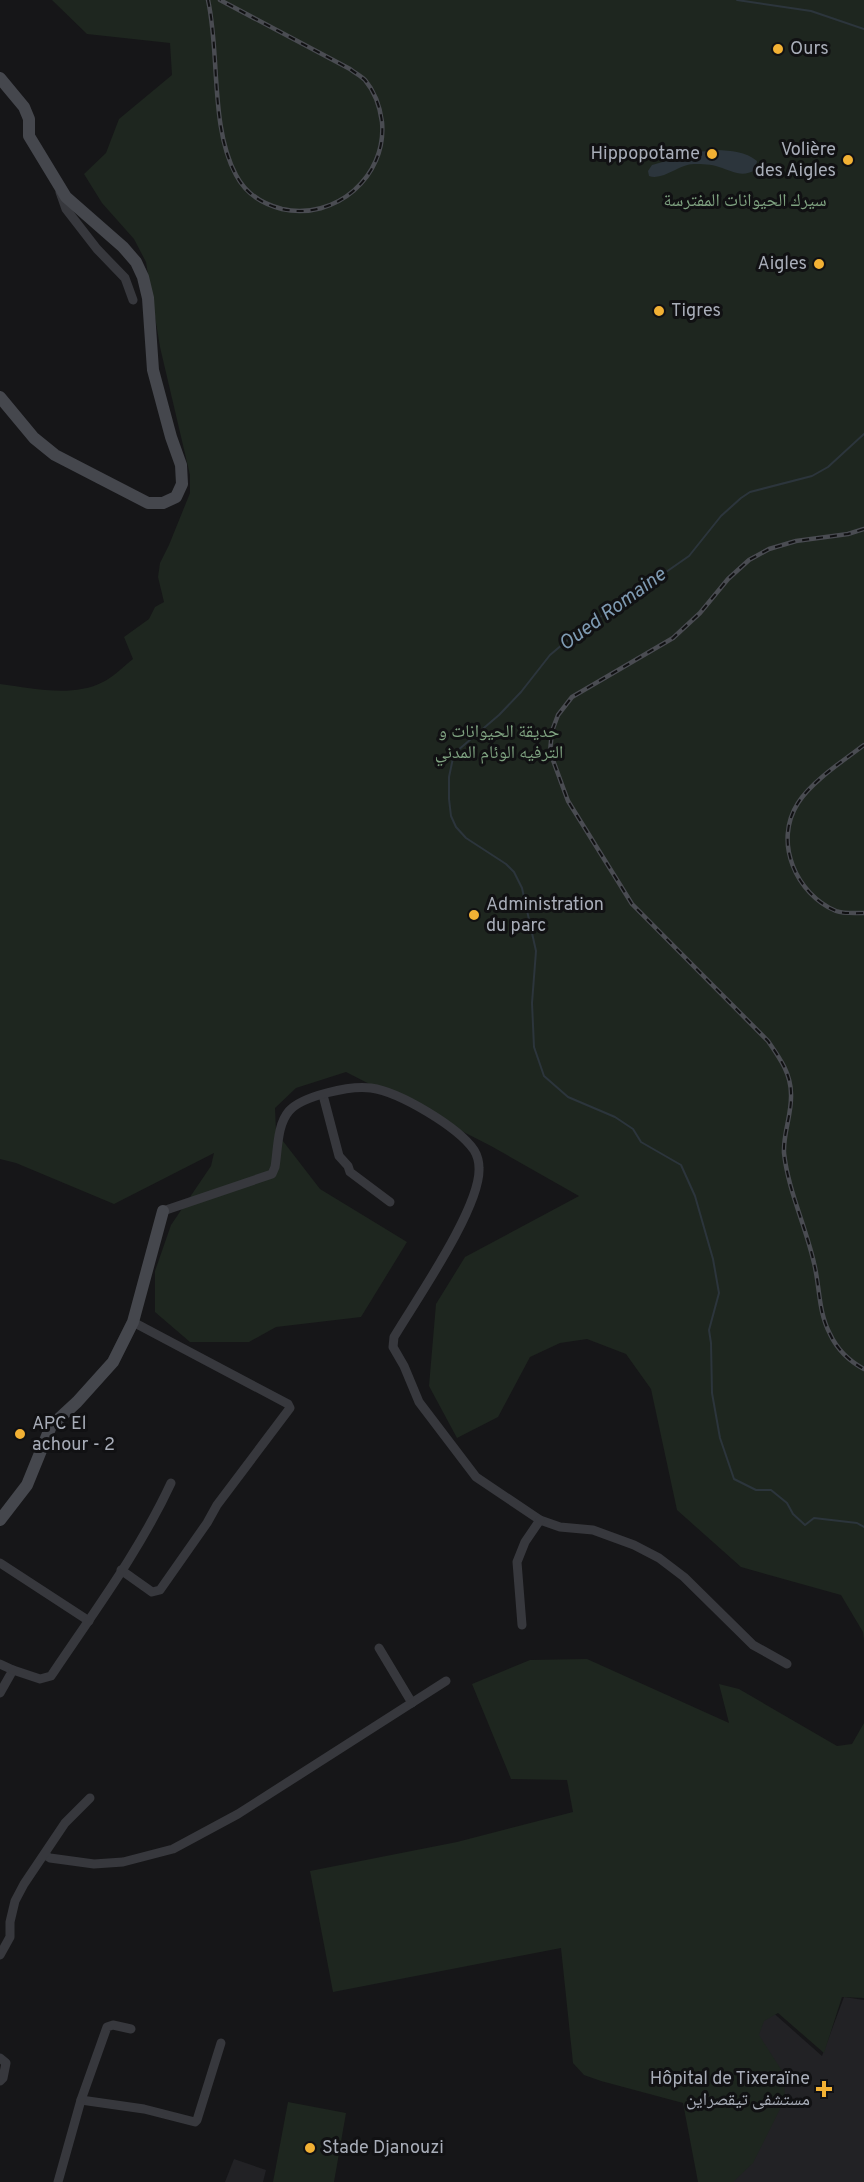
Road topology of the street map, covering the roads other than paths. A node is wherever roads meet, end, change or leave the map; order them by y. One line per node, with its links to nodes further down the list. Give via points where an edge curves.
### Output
1 (0, 78): 2 (street, via 24,107 29,136)
2 (59, 187): 3 (street, via 62,202 97,249 125,278); 4 (street, via 123,247 143,277 153,370 181,465 182,484 176,496 164,503 148,503 55,455 34,438)
3 (133, 300)
4 (0, 397)
5 (322, 1095): 6 (street, via 339,1156 350,1172); 7 (street, via 290,1109 283,1120 272,1174); 11 (street, via 352,1087 372,1088 403,1099 463,1137 476,1153 479,1169 475,1195 462,1224 394,1337 393,1347 420,1402 471,1472)
6 (390, 1202)
7 (163, 1210): 8 (street)
8 (133, 1322): 10 (street, via 112,1362 51,1426 27,1485); 13 (street, via 290,1408 217,1505 160,1590 152,1592)
9 (171, 1483): 13 (street)
10 (0, 1520)
11 (540, 1520): 15 (street, via 525,1542 518,1562); 18 (street, via 560,1527 593,1530 659,1558 684,1577 753,1645)
12 (0, 1563): 14 (street)
13 (121, 1570): 14 (street)
14 (89, 1621): 19 (street, via 51,1676 40,1679)
15 (522, 1625)
16 (379, 1648): 22 (street)
17 (0, 1664): 19 (street)
18 (787, 1664)
19 (13, 1670): 21 (street)
20 (446, 1681): 22 (street)
21 (0, 1693)
22 (412, 1703): 24 (street, via 238,1814 173,1849 123,1862 94,1864)
23 (90, 1798): 24 (street, via 64,1823)
24 (45, 1855): 25 (street, via 15,1901 10,1937)
25 (0, 1955)
26 (131, 2029): 30 (street, via 107,2027)
27 (221, 2043): 30 (street, via 195,2122 144,2109)
28 (0, 2058): 29 (street, via 6,2063)
29 (0, 2082)
30 (81, 2100): 31 (street)
31 (58, 2182)

